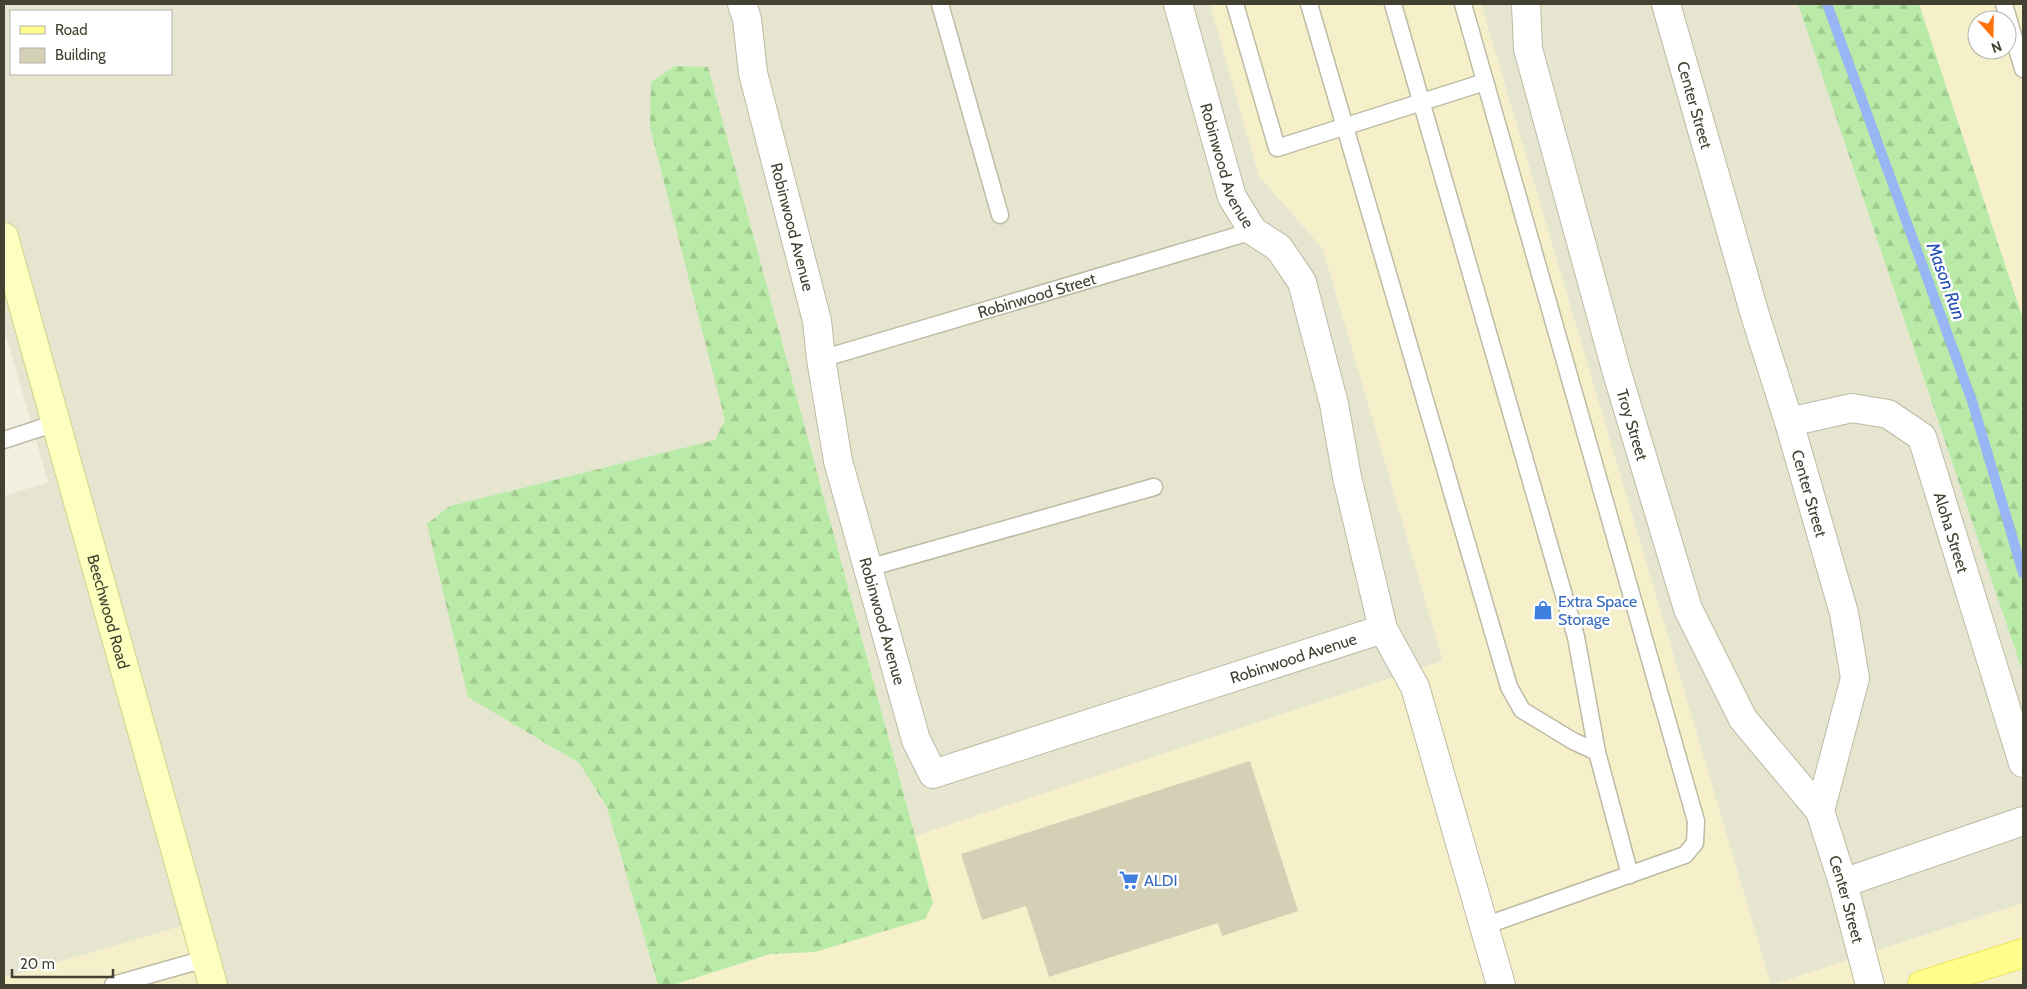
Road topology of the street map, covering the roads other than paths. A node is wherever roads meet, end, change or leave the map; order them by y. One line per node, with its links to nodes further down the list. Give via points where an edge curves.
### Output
1 (742, 4): 18 (street, Robinwood Avenue, via 747,19 753,73 817,321)
2 (940, 4): 15 (lane)
3 (1178, 4): 16 (street, Robinwood Avenue, via 1232,197)
4 (1235, 4): 14 (lane, via 1277,148)
5 (1309, 4): 14 (lane)
6 (1393, 4): 13 (lane)
7 (1463, 4): 12 (lane)
8 (1526, 4): 27 (street, Troy Street, via 1528,49 1617,373 1688,609 1743,718)
9 (1666, 4): 20 (street, Center Street)
10 (2004, 4): 11 (lane)
11 (2023, 68)
12 (1485, 82): 13 (lane); 29 (lane, via 1696,821 1695,843 1685,855)
13 (1422, 102): 14 (lane); 25 (lane, via 1576,637)
14 (1345, 126): 25 (lane, via 1509,687 1522,710)
15 (1000, 215)
16 (1253, 231): 18 (lane, Robinwood Street); 24 (street, Robinwood Avenue, via 1279,248 1302,282 1334,404 1347,477)
17 (4, 237): 19 (street, Beechwood Road)
18 (821, 359): 23 (street, Robinwood Avenue, via 838,461)
19 (56, 422): 21 (lane); 33 (street, Beechwood Road)
20 (1789, 422): 26 (street, Aloha Street, via 1852,408 1888,414 1922,438); 27 (street, Center Street, via 1844,613 1855,678)
21 (4, 440)
22 (1154, 487): 23 (lane)
23 (868, 568): 24 (street, Robinwood Avenue, via 916,740 933,774)
24 (1383, 629): 31 (street, Robinwood Avenue, via 1415,687)
25 (1597, 752): 29 (lane)
26 (2023, 763)
27 (1820, 811): 30 (street, Center Street)
28 (2023, 821): 30 (street)
29 (1630, 875): 31 (lane)
30 (1843, 883): 37 (street, Center Street)
31 (1484, 926): 36 (street, Robinwood Avenue)
32 (2023, 953): 38 (main road)
33 (205, 960): 34 (lane); 35 (street, Beechwood Road)
34 (113, 985)
35 (213, 985)
36 (1501, 985)
37 (1870, 985)
38 (1922, 985)

